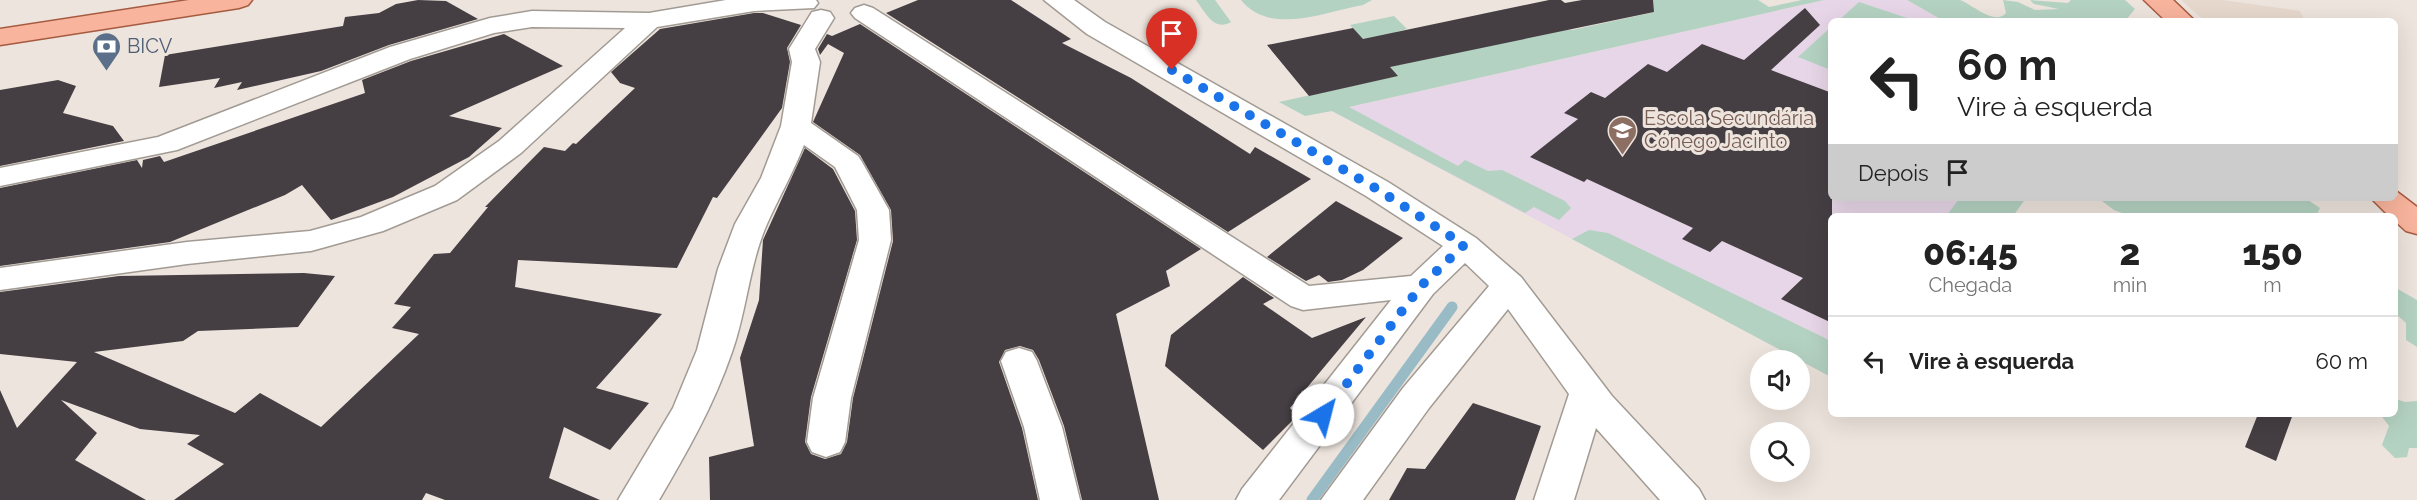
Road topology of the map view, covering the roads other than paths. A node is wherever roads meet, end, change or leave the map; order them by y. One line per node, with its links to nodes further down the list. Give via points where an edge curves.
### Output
1 (151, 0): 9 (main road)
2 (239, 0): 10 (main road)
3 (1057, 0): 15 (street, via 1096,28 1377,189)
4 (2157, 0): 7 (main road)
5 (811, 7): 6 (street, via 842,19); 8 (street, via 754,3); 11 (street, via 802,49 806,62)
6 (871, 7): 18 (street, via 1303,298)
7 (2178, 18)
8 (649, 21): 12 (street, via 532,19 490,26 400,53 166,144); 16 (street, via 510,147 446,193 372,224 310,241 187,253)
9 (0, 24)
10 (0, 38)
11 (796, 126): 21 (street, via 847,162 873,210 875,240 832,398); 22 (street, via 776,178 747,235 715,350 691,411)
12 (0, 177)
13 (2390, 201): 14 (main road)
14 (2417, 224)
15 (1464, 245): 17 (street); 18 (street)
16 (0, 279)
17 (1509, 285): 20 (street); 25 (street, via 1416,398)
18 (1421, 286): 24 (street)
19 (1019, 361): 23 (street, via 1043,427)
20 (1588, 392): 26 (street); 27 (street, via 1632,446)
21 (826, 442)
22 (638, 500)
23 (1060, 500)
24 (1256, 500)
25 (1341, 500)
26 (1554, 500)
27 (1685, 500)

